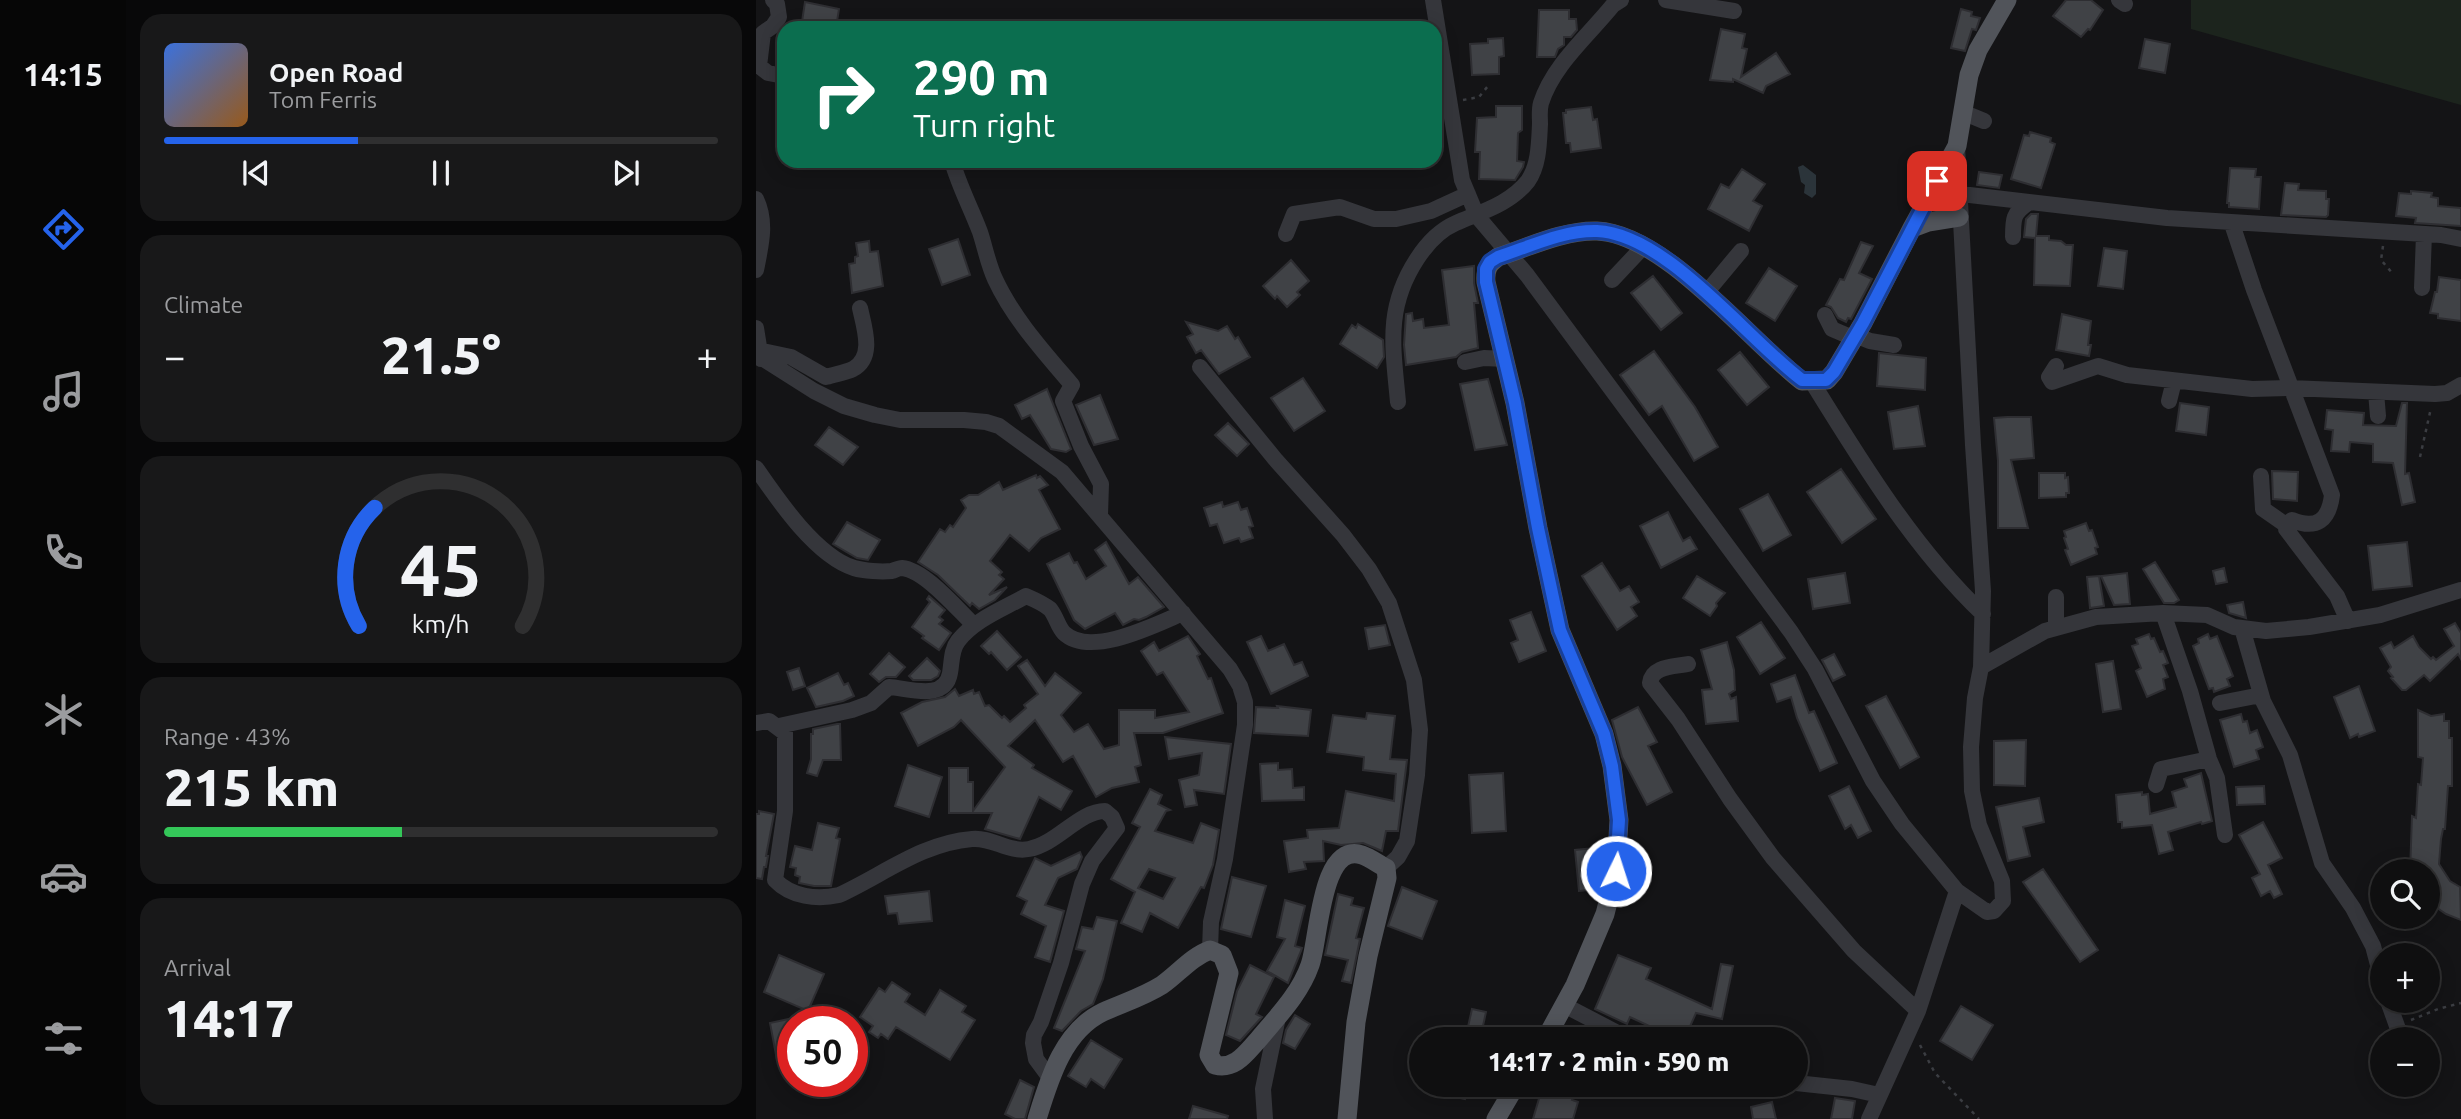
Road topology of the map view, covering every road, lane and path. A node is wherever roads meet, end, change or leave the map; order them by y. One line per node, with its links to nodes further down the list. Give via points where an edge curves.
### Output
1 (773, 0): 8 (street, via 779,18 773,26)
2 (1433, 0): 7 (street)
3 (1666, 0): 6 (street)
4 (2007, 0): 14 (main road, via 1978,50)
5 (1615, 2): 22 (street, via 1548,88 1540,106 1535,169 1528,180 1492,210)
6 (1734, 10)
7 (1436, 21)
8 (760, 29): 10 (street)
9 (1442, 57): 13 (street)
10 (757, 66): 11 (street)
11 (777, 75)
12 (1488, 86): 13 (path, via 1479,97)
13 (1449, 102): 18 (street)
14 (1962, 113): 15 (street); 16 (main road)
15 (1984, 121)
16 (1957, 146): 19 (street); 25 (main road)
17 (954, 168): 61 (street, via 1003,296 1072,385 1063,401 1101,484)
18 (1468, 194): 22 (street); 27 (street, via 1431,211 1396,219 1374,219 1340,207 1294,214)
19 (1961, 194): 21 (street); 23 (street)
20 (756, 199): 34 (street, via 763,227)
21 (2028, 203): 24 (street); 29 (street, via 2016,211)
22 (1477, 216): 33 (street); 56 (street, via 1452,224 1434,238 1406,276 1394,312)
23 (1959, 217): 25 (main road); 67 (street)
24 (2232, 224): 26 (street); 52 (street)
25 (1912, 228): 42 (main road)
26 (2385, 232): 28 (street); 35 (path, via 2381,260)
27 (1286, 234)
28 (2424, 234): 30 (street); 37 (street)
29 (2013, 237)
30 (2461, 239)
31 (1644, 246): 33 (main road, via 1630,238 1595,231); 36 (street); 38 (main road)
32 (1741, 251): 38 (street)
33 (1511, 253): 45 (main road, via 1490,262 1486,276); 82 (street, via 1791,632 1873,781)
34 (756, 270)
35 (2394, 275)
36 (1612, 280)
37 (2422, 288)
38 (1706, 293): 50 (main road, via 1798,378)
39 (860, 308): 44 (street, via 866,354 855,368 827,377 791,357)
40 (1825, 315): 42 (street, via 1832,329)
41 (756, 328): 44 (street)
42 (1854, 337): 43 (street); 50 (main road, via 1834,372 1826,380)
43 (1894, 345)
44 (758, 357): 61 (street, via 814,391 875,415 999,426 1062,472)
45 (1505, 359): 46 (street); 86 (main road, via 1560,630 1604,734 1619,820 1616,871 1605,915)
46 (1465, 362)
47 (2056, 366): 49 (street, via 2049,377 2052,382 2098,366)
48 (1200, 367): 81 (street, via 1343,535 1389,603 1414,680 1420,730 1407,841)
49 (2174, 381): 52 (street); 55 (street)
50 (1812, 382): 67 (street, via 1868,471 1931,557)
51 (2461, 385): 54 (street)
52 (2290, 388): 53 (street); 62 (street, via 2332,495 2326,517 2318,523 2292,520)
53 (2376, 392): 54 (street); 57 (street)
54 (2435, 394): 58 (path)
55 (2169, 401)
56 (1398, 402)
57 (2378, 416)
58 (2420, 457)
59 (756, 468): 69 (street, via 784,508 832,558 855,569 903,568 918,575)
60 (2261, 476): 62 (street, via 2263,509)
61 (1100, 515): 65 (street)
62 (2286, 525): 68 (street, via 2337,596)
63 (2461, 590): 68 (street)
64 (2056, 597): 70 (street)
65 (1183, 613): 69 (street, via 1122,637 1076,642 1062,632 1050,609 1026,596); 84 (street, via 1230,668 1245,702)
66 (2163, 613): 70 (street, via 2096,617); 71 (street, via 2207,615); 78 (street)
67 (1983, 614): 73 (street)
68 (2348, 621): 71 (street, via 2266,631)
69 (974, 625): 77 (street, via 956,643 950,676 934,691 889,687 871,703)
70 (2056, 627): 73 (street)
71 (2242, 628): 74 (street)
72 (1688, 664): 88 (street, via 1653,673 1653,689 1773,858)
73 (1981, 667): 82 (street, via 1971,747 1972,792 1979,825 2001,881 2003,901 1987,912)
74 (2261, 695): 75 (street); 83 (street, via 2290,755 2322,863)
75 (2220, 703)
76 (756, 723): 77 (street, via 769,721)
77 (779, 726): 92 (street, via 785,733 785,811 775,880 784,890 839,895 912,856 960,841 984,839 1007,849 1029,849 1055,839 1094,813 1105,811 1112,817 1117,828 1091,861 1032,1043 1036,1059)
78 (2209, 759): 79 (street, via 2161,769); 80 (street, via 2217,778)
79 (2156, 785)
80 (2225, 835)
81 (1386, 868): 87 (main road, via 1360,854 1342,858 1329,876 1308,971); 98 (main road, via 1356,1023)
82 (1957, 891): 88 (street)
83 (2371, 943)
84 (1210, 950): 87 (main road, via 1222,955 1229,973 1209,1055 1215,1065 1233,1064 1244,1056); 92 (main road, via 1163,984 1087,1022)
85 (2461, 1003): 91 (path, via 2438,1009)
86 (1564, 1005): 89 (main road); 90 (street)
87 (1279, 1015): 97 (street, via 1263,1089)
88 (1915, 1018): 94 (street); 101 (path, via 1935,1073)
89 (1552, 1027)
90 (1606, 1027)
91 (2409, 1027)
92 (1050, 1078): 96 (main road)
93 (1808, 1084): 94 (street)
94 (1879, 1095): 100 (street)
95 (1509, 1097): 99 (main road)
96 (1037, 1119)
97 (1265, 1119)
98 (1347, 1119)
99 (1496, 1119)
100 (1869, 1119)
101 (1979, 1119)

